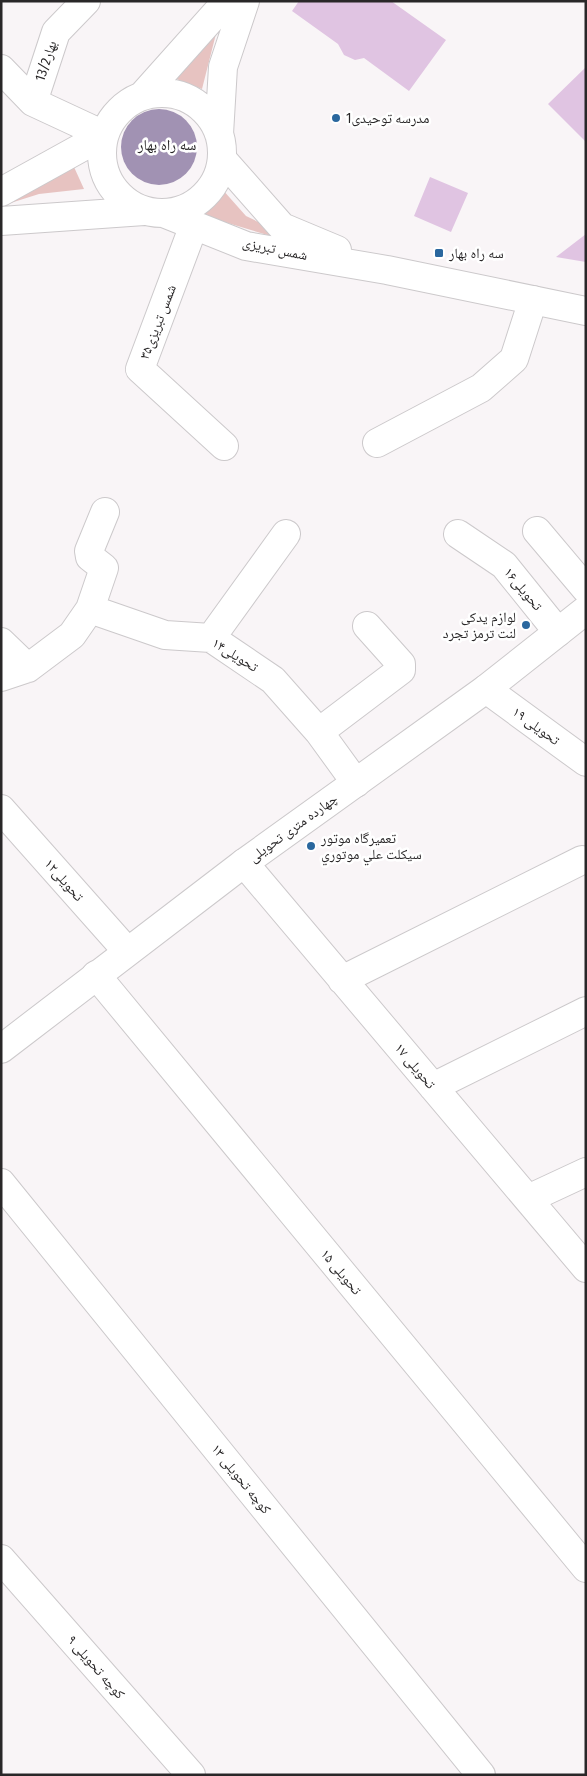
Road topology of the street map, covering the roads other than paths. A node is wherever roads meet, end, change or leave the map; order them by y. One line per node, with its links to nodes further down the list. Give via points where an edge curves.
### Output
1 (86, 1): 6 (street, 13/2بهار, via 56,32)
2 (227, 1): 5 (street)
3 (245, 1): 8 (street, via 223,67)
4 (1, 69): 6 (street)
5 (143, 95): 7 (street, via 126,104 112,118); 8 (street, via 180,95 197,104 210,117)
6 (33, 102): 7 (street)
7 (104, 134): 9 (street); 10 (street, via 100,154 104,173 113,189 127,203)
8 (221, 146): 10 (street, via 218,176 198,202 183,210); 13 (street, شمس تبریزی, via 282,227)
9 (1, 192)
10 (155, 212): 11 (street); 12 (street, شمس تبریزی)
11 (1, 221)
12 (194, 225): 13 (street, شمس تبریزی, via 246,246); 17 (street, ۳۵شمس تبریزی, via 140,369)
13 (387, 270): 14 (street, شمس تبریزی)
14 (533, 300): 15 (street, شمس تبریزی); 16 (street, via 514,358 481,388)
15 (586, 311)
16 (377, 443)
17 (224, 446)
18 (105, 512): 23 (street, via 89,551 90,557 104,568)
19 (537, 531): 22 (street)
20 (286, 534): 27 (street)
21 (458, 534): 26 (street, تحویلی۱۶, via 504,565)
22 (586, 589)
23 (90, 609): 27 (street, تحویلی۱۴, via 165,635); 29 (street, via 72,634)
24 (586, 610): 26 (street, چهارده متری تحویلی)
25 (367, 626): 32 (street, via 401,664 401,670)
26 (558, 632): 31 (street, چهارده متری تحویلی)
27 (211, 638): 32 (street, تحویلی۱۴, via 273,680)
28 (1, 642): 29 (street)
29 (28, 668): 30 (street)
30 (1, 677)
31 (486, 689): 33 (street, تحویلی ۱۹); 34 (street, چهارده متری تحویلی)
32 (319, 732): 34 (street, تحویلی۱۴)
33 (586, 762)
34 (356, 783): 37 (street, چهارده متری تحویلی)
35 (1, 809): 38 (street, تحویلی۱۲)
36 (582, 860): 40 (street)
37 (244, 864): 38 (street, چهارده متری تحویلی); 40 (street, تحویلی ۱۷)
38 (127, 952): 39 (street, چهارده متری تحویلی)
39 (96, 975): 42 (street, چهارده متری تحویلی); 49 (street, تحویلی ۱۵)
40 (342, 980): 43 (street, تحویلی ۱۷)
41 (586, 1012): 43 (street)
42 (1, 1049)
43 (432, 1087): 46 (street, تحویلی ۱۷)
44 (586, 1172): 46 (street)
45 (1, 1182): 51 (street, کوچه تحویلی ۱۳)
46 (528, 1199): 47 (street, تحویلی ۱۷)
47 (586, 1268)
48 (1, 1559): 50 (street, کوچه تحویلی ۹)
49 (586, 1568)
50 (190, 1775)
51 (481, 1775)

